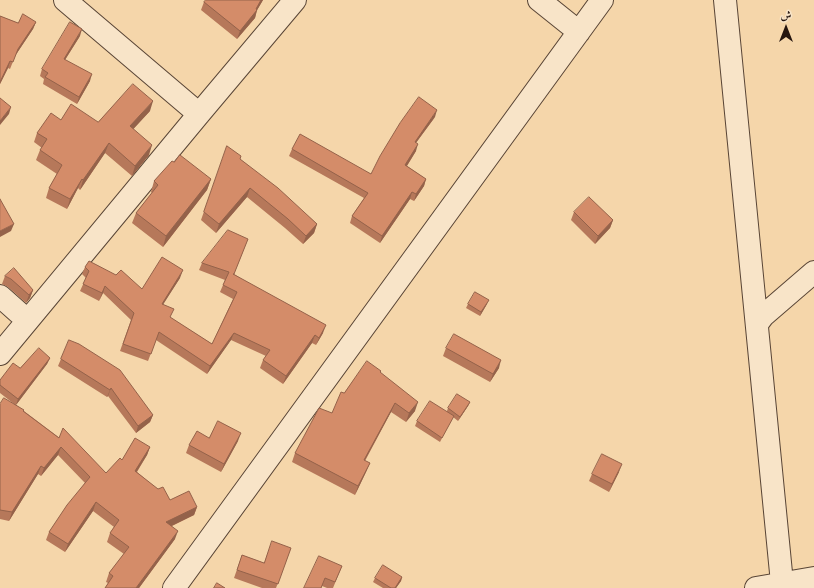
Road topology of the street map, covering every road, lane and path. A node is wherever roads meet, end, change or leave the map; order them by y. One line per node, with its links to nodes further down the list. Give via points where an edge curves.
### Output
1 (65, 0): 7 (street)
2 (295, 0): 7 (street)
3 (539, 0): 6 (street)
4 (602, 0): 6 (street)
5 (725, 0): 11 (street)
6 (579, 32): 15 (street)
7 (199, 114): 10 (street)
8 (814, 272): 11 (street)
9 (0, 296): 10 (street)
10 (27, 320): 12 (street)
11 (757, 324): 14 (street)
12 (0, 354)
13 (814, 578): 14 (street)
14 (782, 583): 16 (street)
15 (174, 588)
16 (756, 588)

